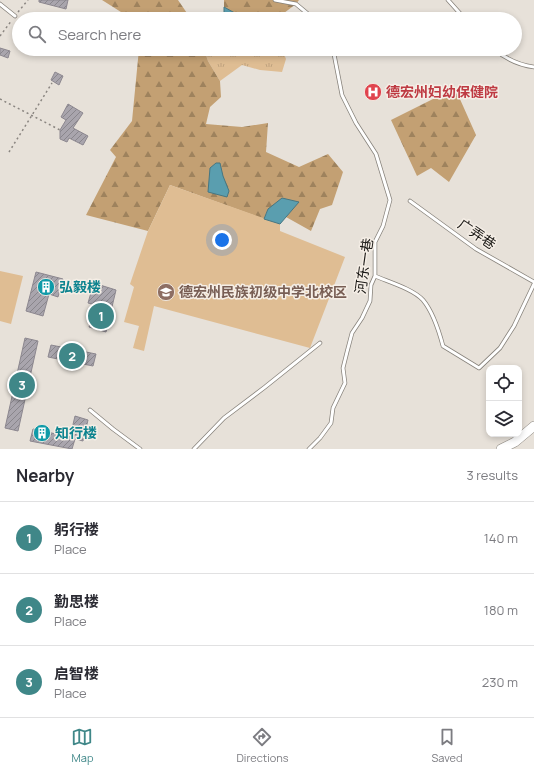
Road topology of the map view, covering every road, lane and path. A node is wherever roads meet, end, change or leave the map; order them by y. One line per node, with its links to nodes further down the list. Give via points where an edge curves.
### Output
1 (275, 0): 4 (lane, via 296,4)
2 (448, 0): 5 (lane)
3 (0, 4): 6 (lane)
4 (306, 12)
5 (459, 12)
6 (12, 14)
7 (334, 56): 16 (lane, 河东一巷, via 342,95 376,154 389,191 390,200 383,226 375,242)
8 (502, 56): 9 (lane, via 522,66)
9 (534, 67)
10 (52, 83): 12 (path)
11 (0, 99): 12 (path)
12 (32, 114): 13 (path); 14 (path)
13 (60, 130)
14 (10, 152)
15 (410, 201): 17 (lane, 广弄巷, via 476,249)
16 (375, 276): 17 (lane, via 405,288 423,300 432,314 443,346 479,368 500,348 514,326); 23 (lane, 河东一巷, via 371,285 370,301 352,333 343,368 345,383 333,408 332,423)
17 (534, 283)
18 (320, 343): 22 (lane, via 224,418)
19 (90, 410): 21 (lane)
20 (534, 426): 24 (main road, via 515,442)
21 (140, 449)
22 (194, 449)
23 (309, 449)
24 (501, 449)

